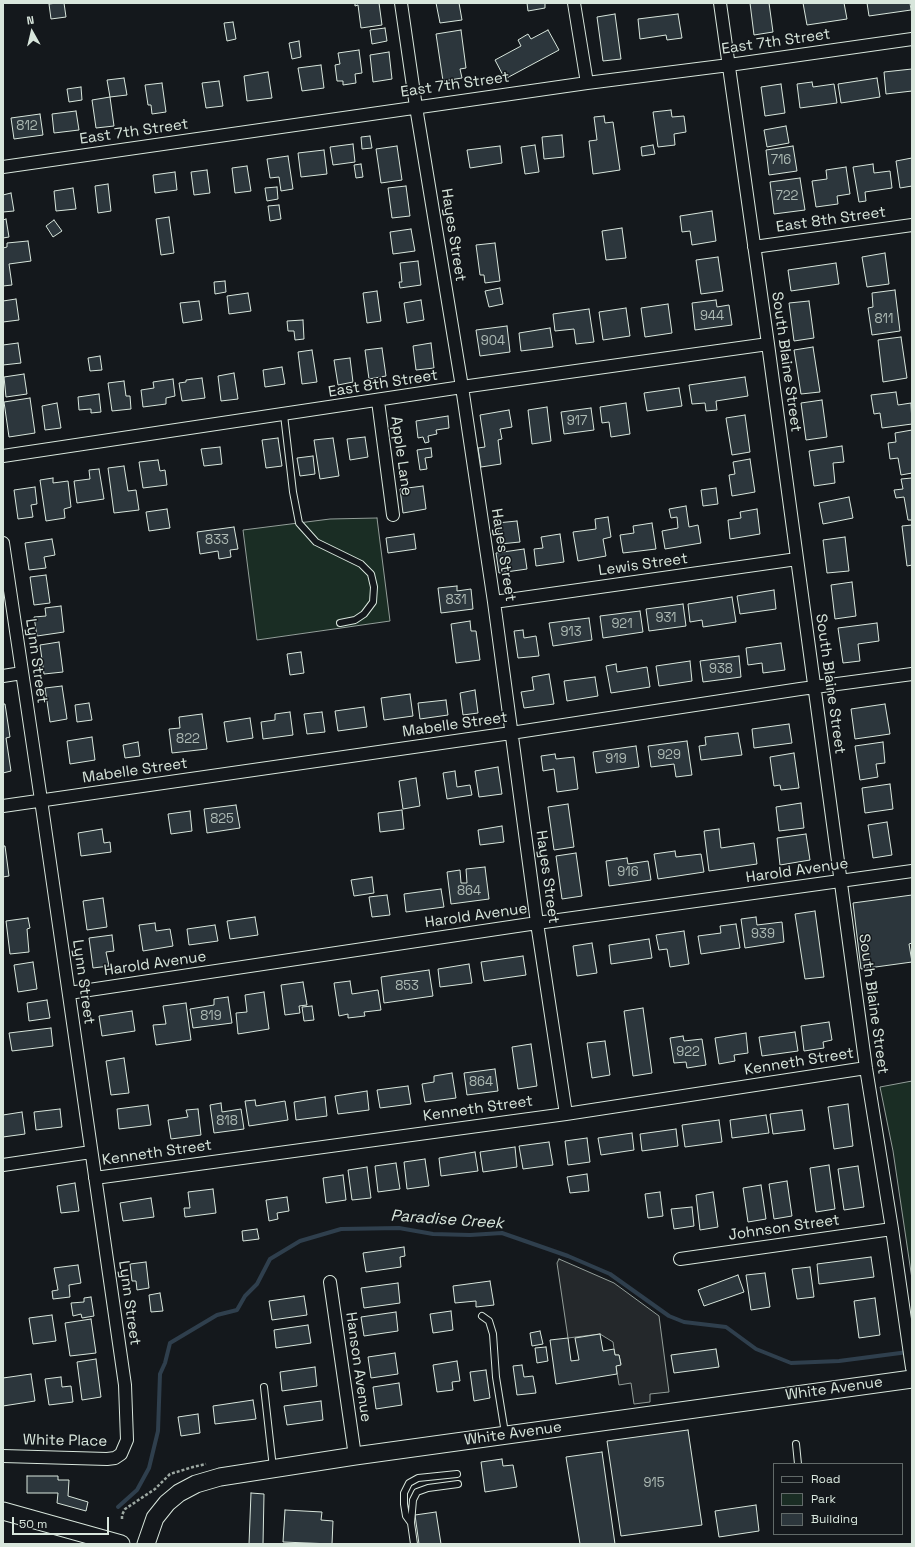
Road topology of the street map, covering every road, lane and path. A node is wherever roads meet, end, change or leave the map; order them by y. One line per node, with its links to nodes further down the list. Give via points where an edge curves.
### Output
1 (401, 3): 7 (street, Hayes Street)
2 (574, 3): 6 (street)
3 (720, 3): 5 (street, South Blaine Street)
4 (912, 39): 5 (street, East 7th Street)
5 (729, 65): 6 (street, East 7th Street); 10 (street, South Blaine Street)
6 (587, 83): 7 (street, East 7th Street)
7 (416, 107): 8 (street, East 7th Street); 12 (street, Hayes Street)
8 (3, 167)
9 (912, 225): 10 (street, East 8th Street)
10 (754, 247): 11 (street, South Blaine Street)
11 (768, 344): 12 (street, East 8th Street); 18 (street, South Blaine Street)
12 (462, 387): 13 (street, East 8th Street); 19 (street, Hayes Street)
13 (378, 401): 14 (street, East 8th Street); 16 (street, Apple Lane)
14 (284, 415): 15 (street, East 8th Street); 20 (lane, via 299,523 316,542 361,564 371,574 374,587 373,602 364,614 355,620)
15 (3, 456)
16 (393, 516)
17 (3, 544): 21 (street, Lynn Street)
18 (797, 559): 19 (street, Lewis Street); 24 (street, South Blaine Street)
19 (494, 602): 25 (street, Hayes Street)
20 (340, 623)
21 (22, 673): 23 (street); 26 (street, Lynn Street)
22 (912, 674): 24 (street, Mabelle Street)
23 (3, 676)
24 (815, 687): 25 (street, Mabelle Street); 29 (street, South Blaine Street)
25 (511, 733): 26 (street, Mabelle Street); 30 (street, Hayes Street)
26 (41, 800): 27 (street, Mabelle Street); 31 (street, Lynn Street)
27 (3, 806)
28 (912, 871): 29 (street, Harold Avenue)
29 (840, 881): 30 (street, Harold Avenue); 32 (street, South Blaine Street)
30 (537, 923): 31 (street, Harold Avenue); 33 (street, Hayes Street)
31 (69, 993): 34 (street, Lynn Street)
32 (866, 1068): 33 (street, Kenneth Street); 37 (street, South Blaine Street)
33 (566, 1114): 36 (street, Kenneth Street)
34 (91, 1152): 35 (street, Kenneth Street); 36 (street, Lynn Street)
35 (3, 1165)
36 (95, 1178): 44 (street, Lynn Street, via 125,1385)
37 (892, 1229): 38 (street, Johnson Street); 41 (street, South Blaine Street)
38 (680, 1259)
39 (330, 1282): 48 (street, Hanson Avenue)
40 (482, 1316): 45 (lane, via 489,1321 493,1334 496,1377)
41 (912, 1368)
42 (912, 1379): 45 (street, White Avenue)
43 (264, 1387): 50 (lane)
44 (126, 1426): 47 (street, White Place, via 127,1440 121,1454 114,1458)
45 (506, 1435): 48 (street, White Avenue)
46 (796, 1444): 49 (lane)
47 (3, 1456)
48 (355, 1456): 50 (street, White Avenue)
49 (798, 1463)
50 (273, 1468): 56 (street, White Avenue, via 210,1479 179,1493 155,1518)
51 (457, 1474): 54 (lane, via 418,1478 408,1483 404,1493 404,1504 406,1516)
52 (458, 1484): 54 (lane, via 417,1492 413,1500)
53 (3, 1511): 55 (street)
54 (411, 1523): 57 (lane)
55 (121, 1544)
56 (146, 1544)
57 (414, 1544)

